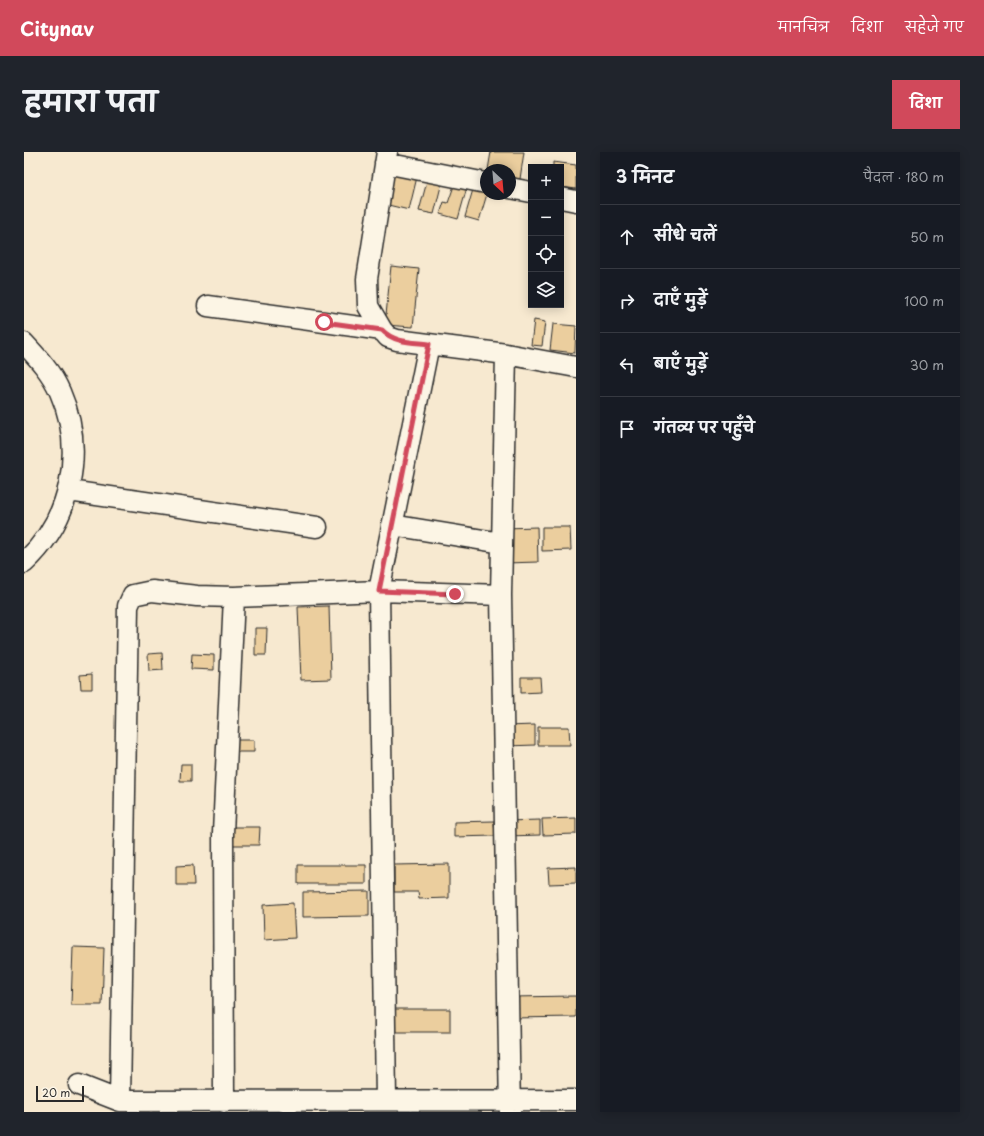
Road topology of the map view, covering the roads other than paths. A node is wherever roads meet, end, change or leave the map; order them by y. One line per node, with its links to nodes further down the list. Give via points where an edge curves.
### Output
1 (386, 157): 2 (street); 8 (street, via 368,279 368,306)
2 (480, 181)
3 (516, 189): 4 (street)
4 (528, 191)
5 (564, 199): 6 (street)
6 (576, 201)
7 (208, 306): 8 (street)
8 (382, 330): 10 (street, via 388,337 397,340)
9 (24, 343): 13 (street, via 43,363 60,392 71,424 74,458)
10 (429, 344): 11 (street); 14 (street)
11 (506, 354): 12 (street); 16 (street)
12 (576, 367)
13 (69, 491): 15 (street); 17 (street, via 56,523 37,551)
14 (392, 525): 16 (street); 18 (street)
15 (316, 527)
16 (502, 543): 19 (street)
17 (24, 563)
18 (379, 591): 19 (street); 20 (street); 22 (street)
19 (501, 595): 28 (street)
20 (234, 597): 24 (street, via 147,591 133,595 128,606); 25 (street, via 223,833)
21 (79, 1085): 24 (street)
22 (386, 1100): 26 (street); 27 (street)
23 (576, 1100): 28 (street)
24 (120, 1101): 25 (street)
25 (224, 1102): 26 (street)
26 (331, 1106)
27 (429, 1106): 28 (street)
28 (510, 1106)

